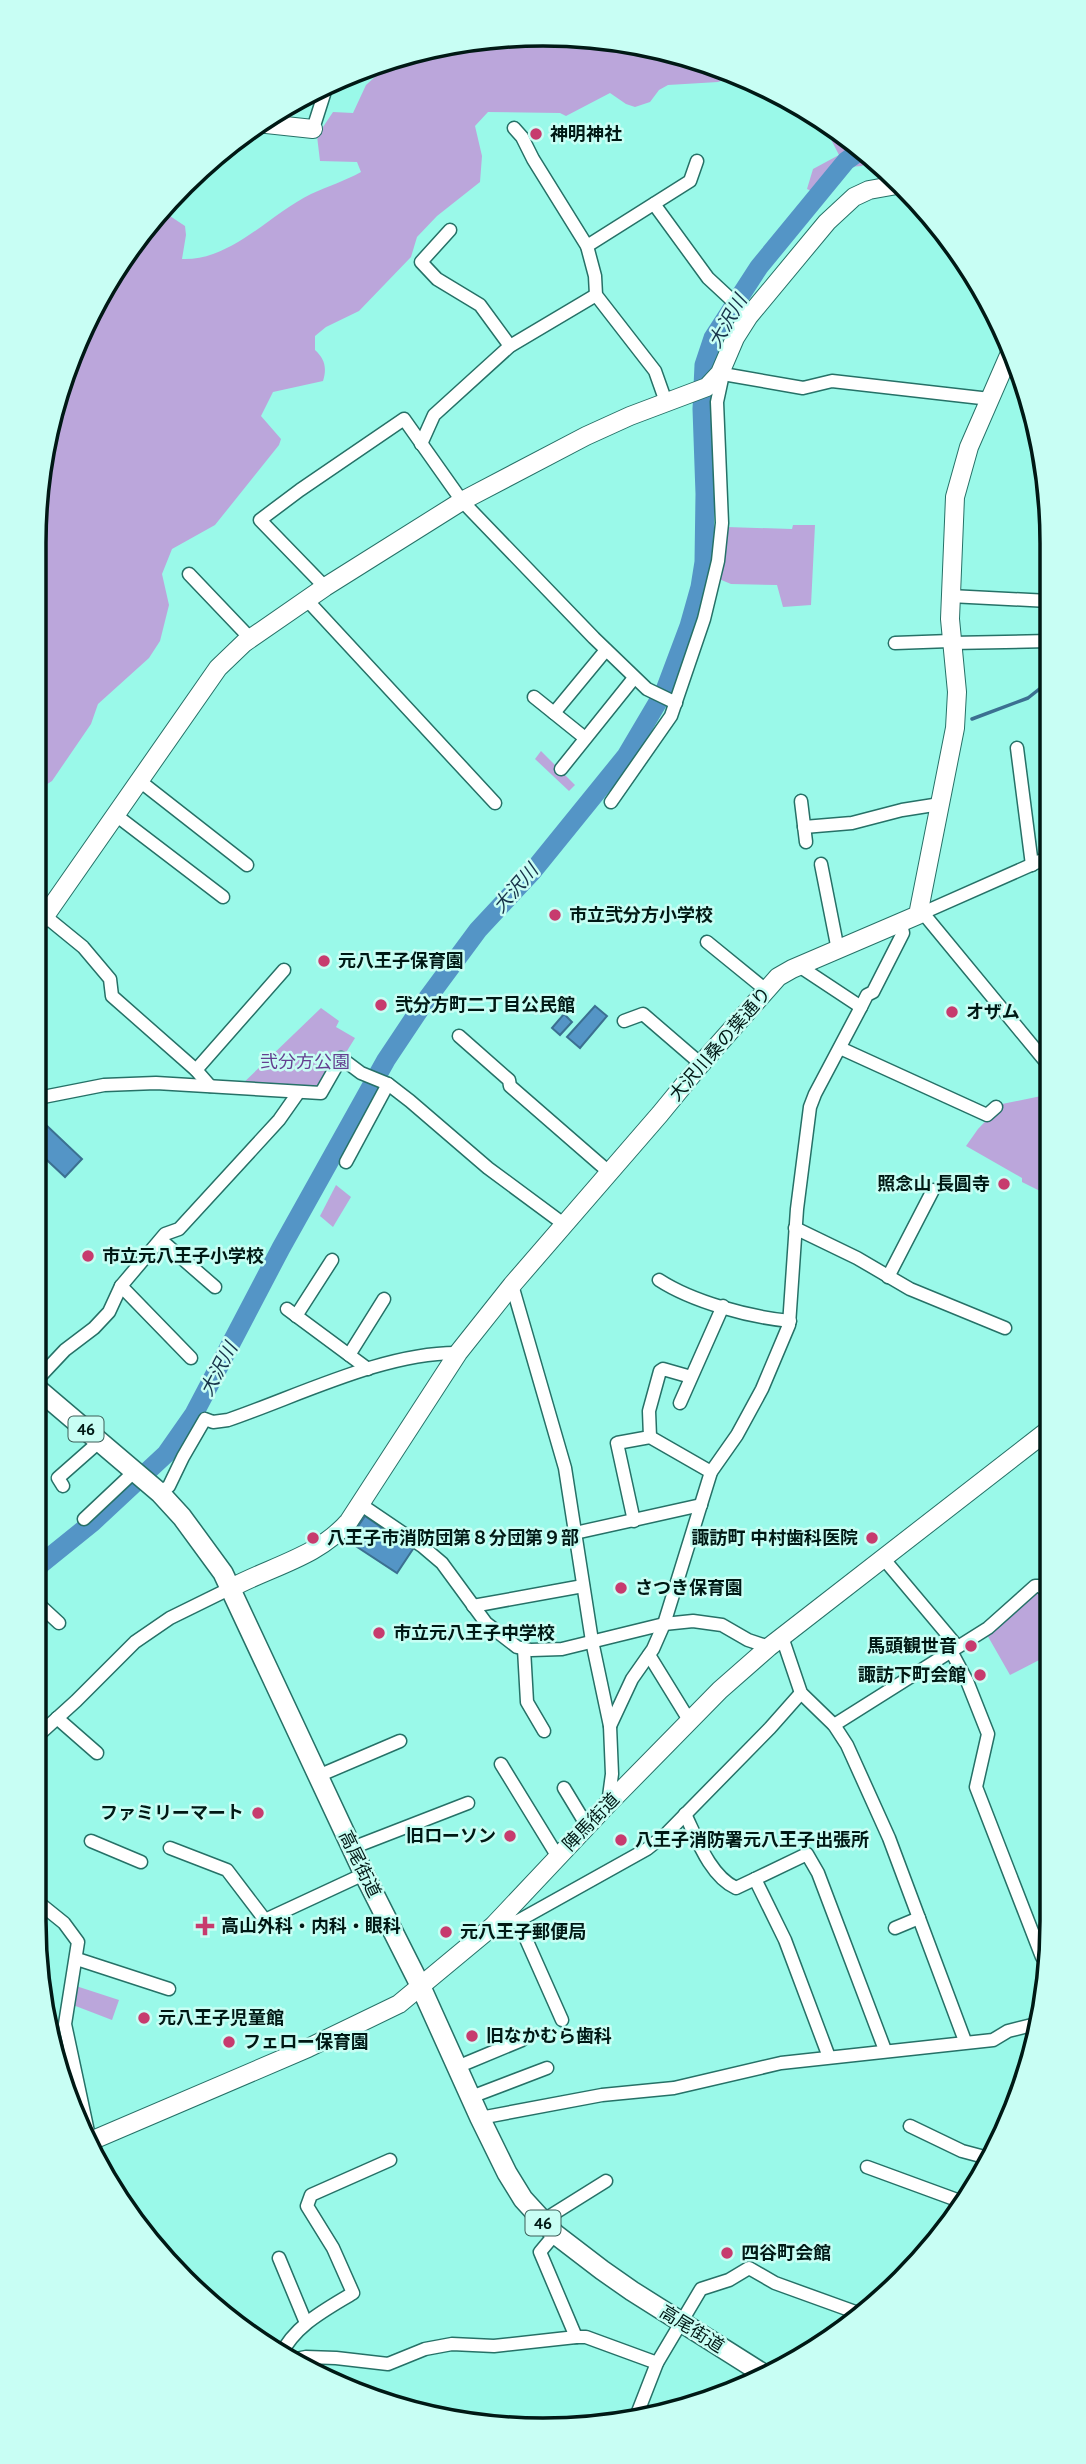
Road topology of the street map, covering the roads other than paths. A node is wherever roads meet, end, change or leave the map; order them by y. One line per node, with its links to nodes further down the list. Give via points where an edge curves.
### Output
1 (323, 97): 4 (street)
2 (273, 125): 4 (street)
3 (514, 128): 9 (street)
4 (313, 129)
5 (697, 161): 7 (street, via 690,181)
6 (890, 186): 11 (street, via 869,190 842,207)
7 (654, 204): 9 (street); 11 (street, via 708,278)
8 (450, 230): 12 (street, via 421,262 437,279 480,305)
9 (586, 246): 10 (street, via 596,276)
10 (596, 295): 12 (street); 16 (street, via 655,371)
11 (746, 314): 14 (street)
12 (510, 346): 17 (street, via 434,415)
13 (1006, 362): 15 (street)
14 (718, 377): 15 (street, via 803,388 832,381); 16 (street, via 693,393); 31 (street, via 722,523 718,561 704,619)
15 (990, 399): 21 (street, via 963,464 955,497)
16 (666, 402): 18 (street, via 586,436)
17 (421, 444): 18 (street); 20 (street, via 404,419 260,520)
18 (462, 501): 20 (street); 28 (street)
19 (189, 574): 24 (street)
20 (325, 587): 22 (street)
21 (950, 596): 23 (street); 26 (street)
22 (307, 600): 24 (street); 39 (street)
23 (1040, 601)
24 (250, 638): 36 (street, via 218,668)
25 (1040, 640): 26 (street, via 1014,636)
26 (951, 642): 27 (street); 40 (street, via 957,704)
27 (895, 643)
28 (606, 650): 29 (street); 32 (street)
29 (634, 678): 31 (street); 33 (street)
30 (534, 697): 32 (street)
31 (673, 702): 38 (street, via 671,716)
32 (554, 713): 33 (street)
33 (585, 738): 35 (street)
34 (1017, 748): 47 (street)
35 (561, 769)
36 (141, 782): 41 (street); 46 (street)
37 (801, 800): 42 (street)
38 (611, 802)
39 (495, 803)
40 (940, 804): 42 (street, via 852,823); 50 (street)
41 (117, 816): 48 (street); 49 (street)
42 (804, 827): 43 (street)
43 (806, 842)
44 (1040, 862): 47 (street)
45 (821, 864): 54 (street)
46 (247, 865)
47 (1032, 866): 50 (street)
48 (223, 897)
49 (46, 913)
50 (921, 914): 51 (street, 大沢川桑の葉通り); 62 (street)
51 (901, 924): 54 (street, 大沢川桑の葉通り); 58 (street, via 904,933)
52 (46, 927): 64 (street, via 83,947 110,979 112,996)
53 (707, 943): 57 (street)
54 (838, 950): 55 (street, 大沢川桑の葉通り)
55 (799, 966): 57 (street, 大沢川桑の葉通り); 58 (street)
56 (284, 970): 64 (street)
57 (766, 990): 63 (street, 大沢川桑の葉通り)
58 (861, 1007): 61 (street)
59 (624, 1021): 63 (street, via 643,1014)
60 (459, 1036): 71 (street)
61 (840, 1048): 69 (street, via 987,1115); 74 (street, via 810,1107)
62 (1040, 1055)
63 (701, 1064): 71 (street, 大沢川桑の葉通り)
64 (196, 1070): 66 (street)
65 (386, 1083): 67 (street, via 341,1058 321,1093); 70 (street); 73 (street)
66 (210, 1086): 67 (street); 68 (street, via 104,1086)
67 (298, 1093): 75 (street, via 179,1229)
68 (46, 1096)
69 (996, 1107)
70 (346, 1161)
71 (610, 1173): 73 (street, 大沢川桑の葉通り)
72 (933, 1190): 77 (street)
73 (565, 1225): 79 (street, 大沢川桑の葉通り)
74 (795, 1227): 77 (street); 84 (street)
75 (161, 1240): 80 (street); 81 (street)
76 (332, 1260): 87 (street, via 291,1313)
77 (888, 1278): 85 (street)
78 (659, 1280): 83 (street, via 678,1293)
79 (512, 1284): 86 (street, 大沢川桑の葉通り); 104 (street, via 565,1468)
80 (121, 1286): 88 (street); 90 (street, via 94,1328)
81 (215, 1287)
82 (384, 1299): 87 (street)
83 (723, 1306): 84 (street); 91 (street)
84 (790, 1321): 97 (street, via 762,1389)
85 (1005, 1328)
86 (458, 1353): 89 (street, via 436,1353); 100 (street, 大沢川桑の葉通り)
87 (349, 1355): 89 (street)
88 (191, 1358)
89 (368, 1369): 98 (street, via 228,1420 205,1419 169,1486)
90 (46, 1371)
91 (691, 1377): 93 (street); 94 (street, via 660,1371 649,1411)
92 (46, 1396): 96 (main road, 高尾街道 / 46)
93 (680, 1403)
94 (650, 1437): 97 (street); 103 (street, via 617,1443)
95 (1040, 1437): 105 (street, 陣馬街道)
96 (100, 1441): 98 (main road, 高尾街道 / 46); 99 (street, via 58,1478)
97 (711, 1472): 101 (street)
98 (146, 1481): 102 (street); 108 (main road, 高尾街道 / 46, via 209,1553)
99 (63, 1486)
100 (360, 1504): 108 (street, 大沢川桑の葉通り, via 336,1536 319,1548); 109 (street, via 442,1563)
101 (701, 1505): 103 (street); 112 (street)
102 (84, 1518)
103 (634, 1521): 104 (street)
104 (575, 1533): 106 (street)
105 (883, 1558): 114 (street, 陣馬街道); 116 (street)
106 (583, 1586): 109 (street); 113 (street)
107 (1040, 1586): 116 (street, via 988,1628)
108 (231, 1588): 119 (street, via 144,1636); 128 (main road, 高尾街道 / 46)
109 (473, 1606): 115 (street, via 504,1639)
110 (46, 1611): 111 (street)
111 (60, 1623)
112 (664, 1624): 113 (street); 114 (street, via 722,1625 748,1640); 117 (street)
113 (592, 1641): 115 (street, via 554,1650); 122 (street)
114 (776, 1642): 118 (street); 120 (street, 陣馬街道)
115 (524, 1648): 124 (street, via 527,1702)
116 (954, 1648): 121 (street); 146 (street, via 988,1734 976,1787)
117 (649, 1655): 120 (street); 122 (street)
118 (801, 1693): 121 (street); 132 (street)
119 (57, 1718): 123 (street); 126 (street)
120 (689, 1720): 131 (street, 陣馬街道)
121 (834, 1725): 142 (street, via 889,1838)
122 (610, 1726): 131 (street)
123 (46, 1728)
124 (544, 1731)
125 (400, 1741): 128 (street)
126 (97, 1753)
127 (501, 1764): 137 (street)
128 (318, 1776): 136 (main road, 高尾街道 / 46)
129 (564, 1787): 133 (street)
130 (468, 1803): 136 (street)
131 (608, 1804): 133 (street, 陣馬街道)
132 (685, 1814): 140 (street, via 701,1849 726,1884 736,1888); 143 (street, via 642,1852)
133 (587, 1826): 137 (street, 陣馬街道)
134 (91, 1841): 138 (street)
135 (170, 1848): 139 (street, via 227,1870 265,1920)
136 (352, 1848): 139 (main road, 高尾街道 / 46)
137 (558, 1857): 144 (street, 陣馬街道)
138 (141, 1862)
139 (364, 1874): 148 (main road, 高尾街道 / 46)
140 (755, 1879): 154 (street, via 807,1854); 155 (street, via 785,1940)
141 (46, 1908): 147 (street, via 76,1936)
142 (919, 1918): 145 (street); 153 (street)
143 (518, 1921): 144 (street); 150 (street)
144 (493, 1926): 148 (street, 陣馬街道)
145 (895, 1928)
146 (1039, 1950)
147 (76, 1959): 149 (street); 159 (street, via 65,2024)
148 (420, 1985): 156 (main road, 高尾街道 / 46); 162 (street, 陣馬街道, via 387,2011)
149 (169, 1989)
150 (562, 2020)
151 (1029, 2026): 153 (street, via 993,2040)
152 (522, 2040): 156 (street)
153 (965, 2041): 154 (street)
154 (885, 2050): 155 (street)
155 (829, 2057): 160 (street, via 781,2063 674,2088 602,2095)
156 (457, 2067): 158 (main road, 高尾街道 / 46)
157 (547, 2068): 158 (street)
158 (471, 2097): 160 (main road, 高尾街道 / 46)
159 (81, 2105)
160 (480, 2118): 168 (main road, 高尾街道 / 46, via 523,2199)
161 (910, 2126): 163 (street)
162 (96, 2139)
163 (981, 2156)
164 (390, 2160): 172 (street, via 310,2195 307,2206 354,2293)
165 (867, 2167): 167 (street)
166 (606, 2181): 168 (street)
167 (955, 2199)
168 (549, 2228): 171 (main road, 高尾街道 / 46); 173 (street, via 540,2252)
169 (279, 2258): 172 (street)
170 (852, 2311): 171 (street, via 775,2283 749,2268 701,2289)
171 (681, 2322): 176 (street); 177 (main road, 高尾街道 / 46)
172 (306, 2323): 174 (street)
173 (576, 2337): 175 (street, via 494,2346 452,2344 388,2364); 176 (street)
174 (286, 2347)
175 (304, 2357)
176 (657, 2363): 178 (street)
177 (757, 2370)
178 (639, 2409)

